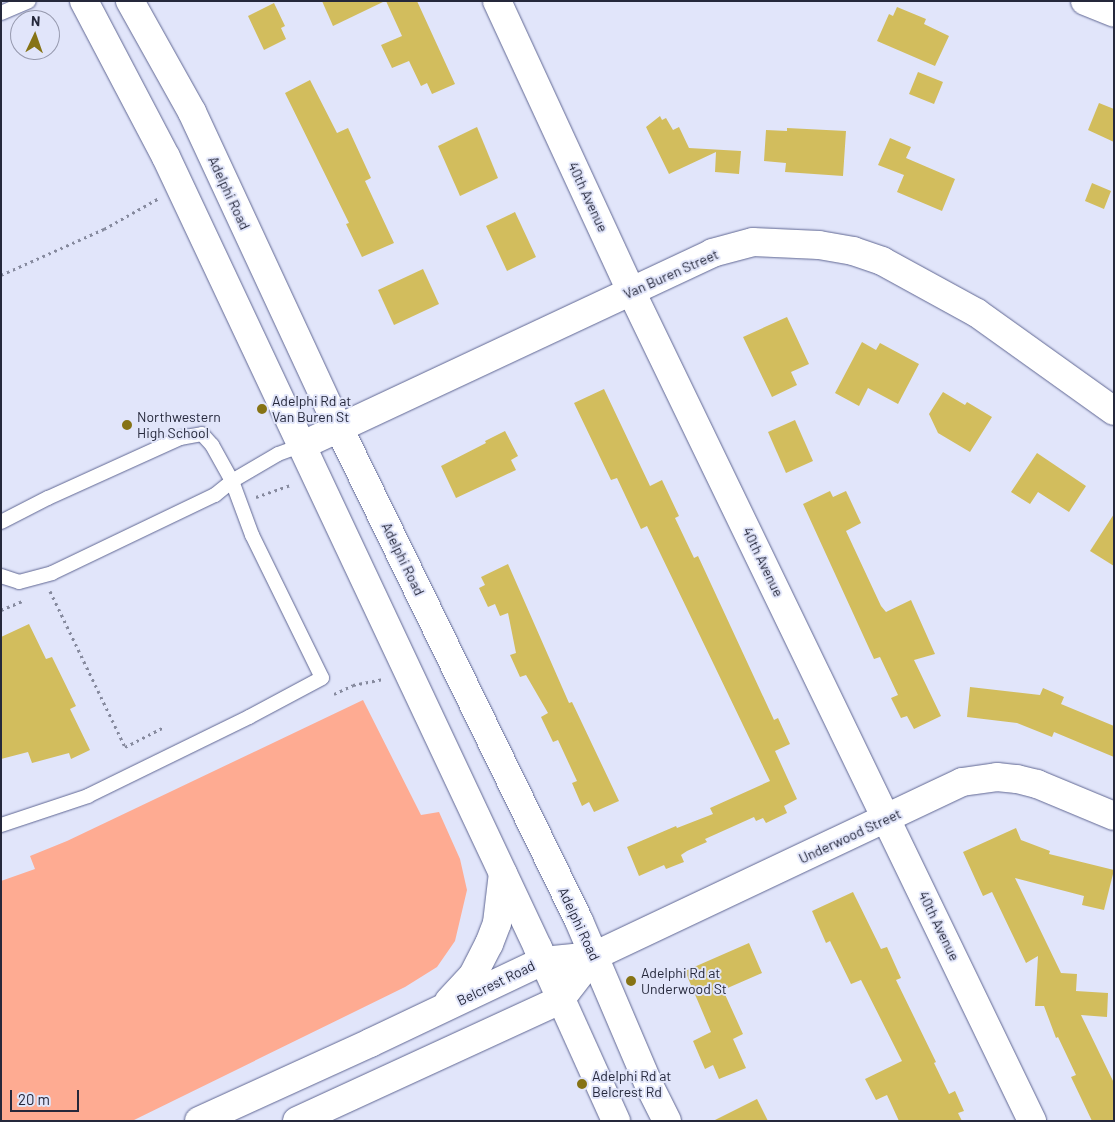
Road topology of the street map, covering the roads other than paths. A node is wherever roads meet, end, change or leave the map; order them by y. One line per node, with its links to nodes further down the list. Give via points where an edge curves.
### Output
1 (29, 1): 6 (lane)
2 (84, 1): 11 (main road, via 166,157)
3 (130, 1): 10 (main road, Adelphi Road, via 192,112)
4 (498, 1): 8 (main road, 40th Avenue)
5 (1085, 1): 7 (main road)
6 (1, 13)
7 (1114, 13)
8 (631, 291): 9 (main road, Van Buren Street, via 712,253 753,242 819,245 853,251 882,261 977,313); 10 (main road, Van Buren Street); 16 (main road, 40th Avenue)
9 (1114, 410)
10 (339, 428): 11 (main road, Van Buren Street); 19 (main road, Adelphi Road)
11 (303, 445): 12 (lane, via 278,454); 18 (main road)
12 (232, 481): 13 (lane, via 212,445 202,434 180,438); 14 (lane, via 215,495 52,573 19,582); 17 (lane, via 252,535 322,678 88,796)
13 (1, 522)
14 (1, 576)
15 (1114, 816): 16 (main road, Underwood Street, via 1037,784 997,777 962,782)
16 (887, 819): 19 (main road, Underwood Street); 27 (main road, 40th Avenue)
17 (1, 825)
18 (503, 873): 20 (main road); 22 (main road, via 497,923 489,944 473,975)
19 (594, 956): 20 (main road, Belcrest Road); 21 (main road); 26 (main road, Adelphi Road)
20 (543, 961): 21 (main road); 22 (main road, Belcrest Road)
21 (560, 1000): 24 (main road); 25 (main road)
22 (441, 1010): 23 (main road, Belcrest Road)
23 (199, 1121)
24 (297, 1121)
25 (616, 1121)
26 (667, 1121)
27 (1032, 1121)

